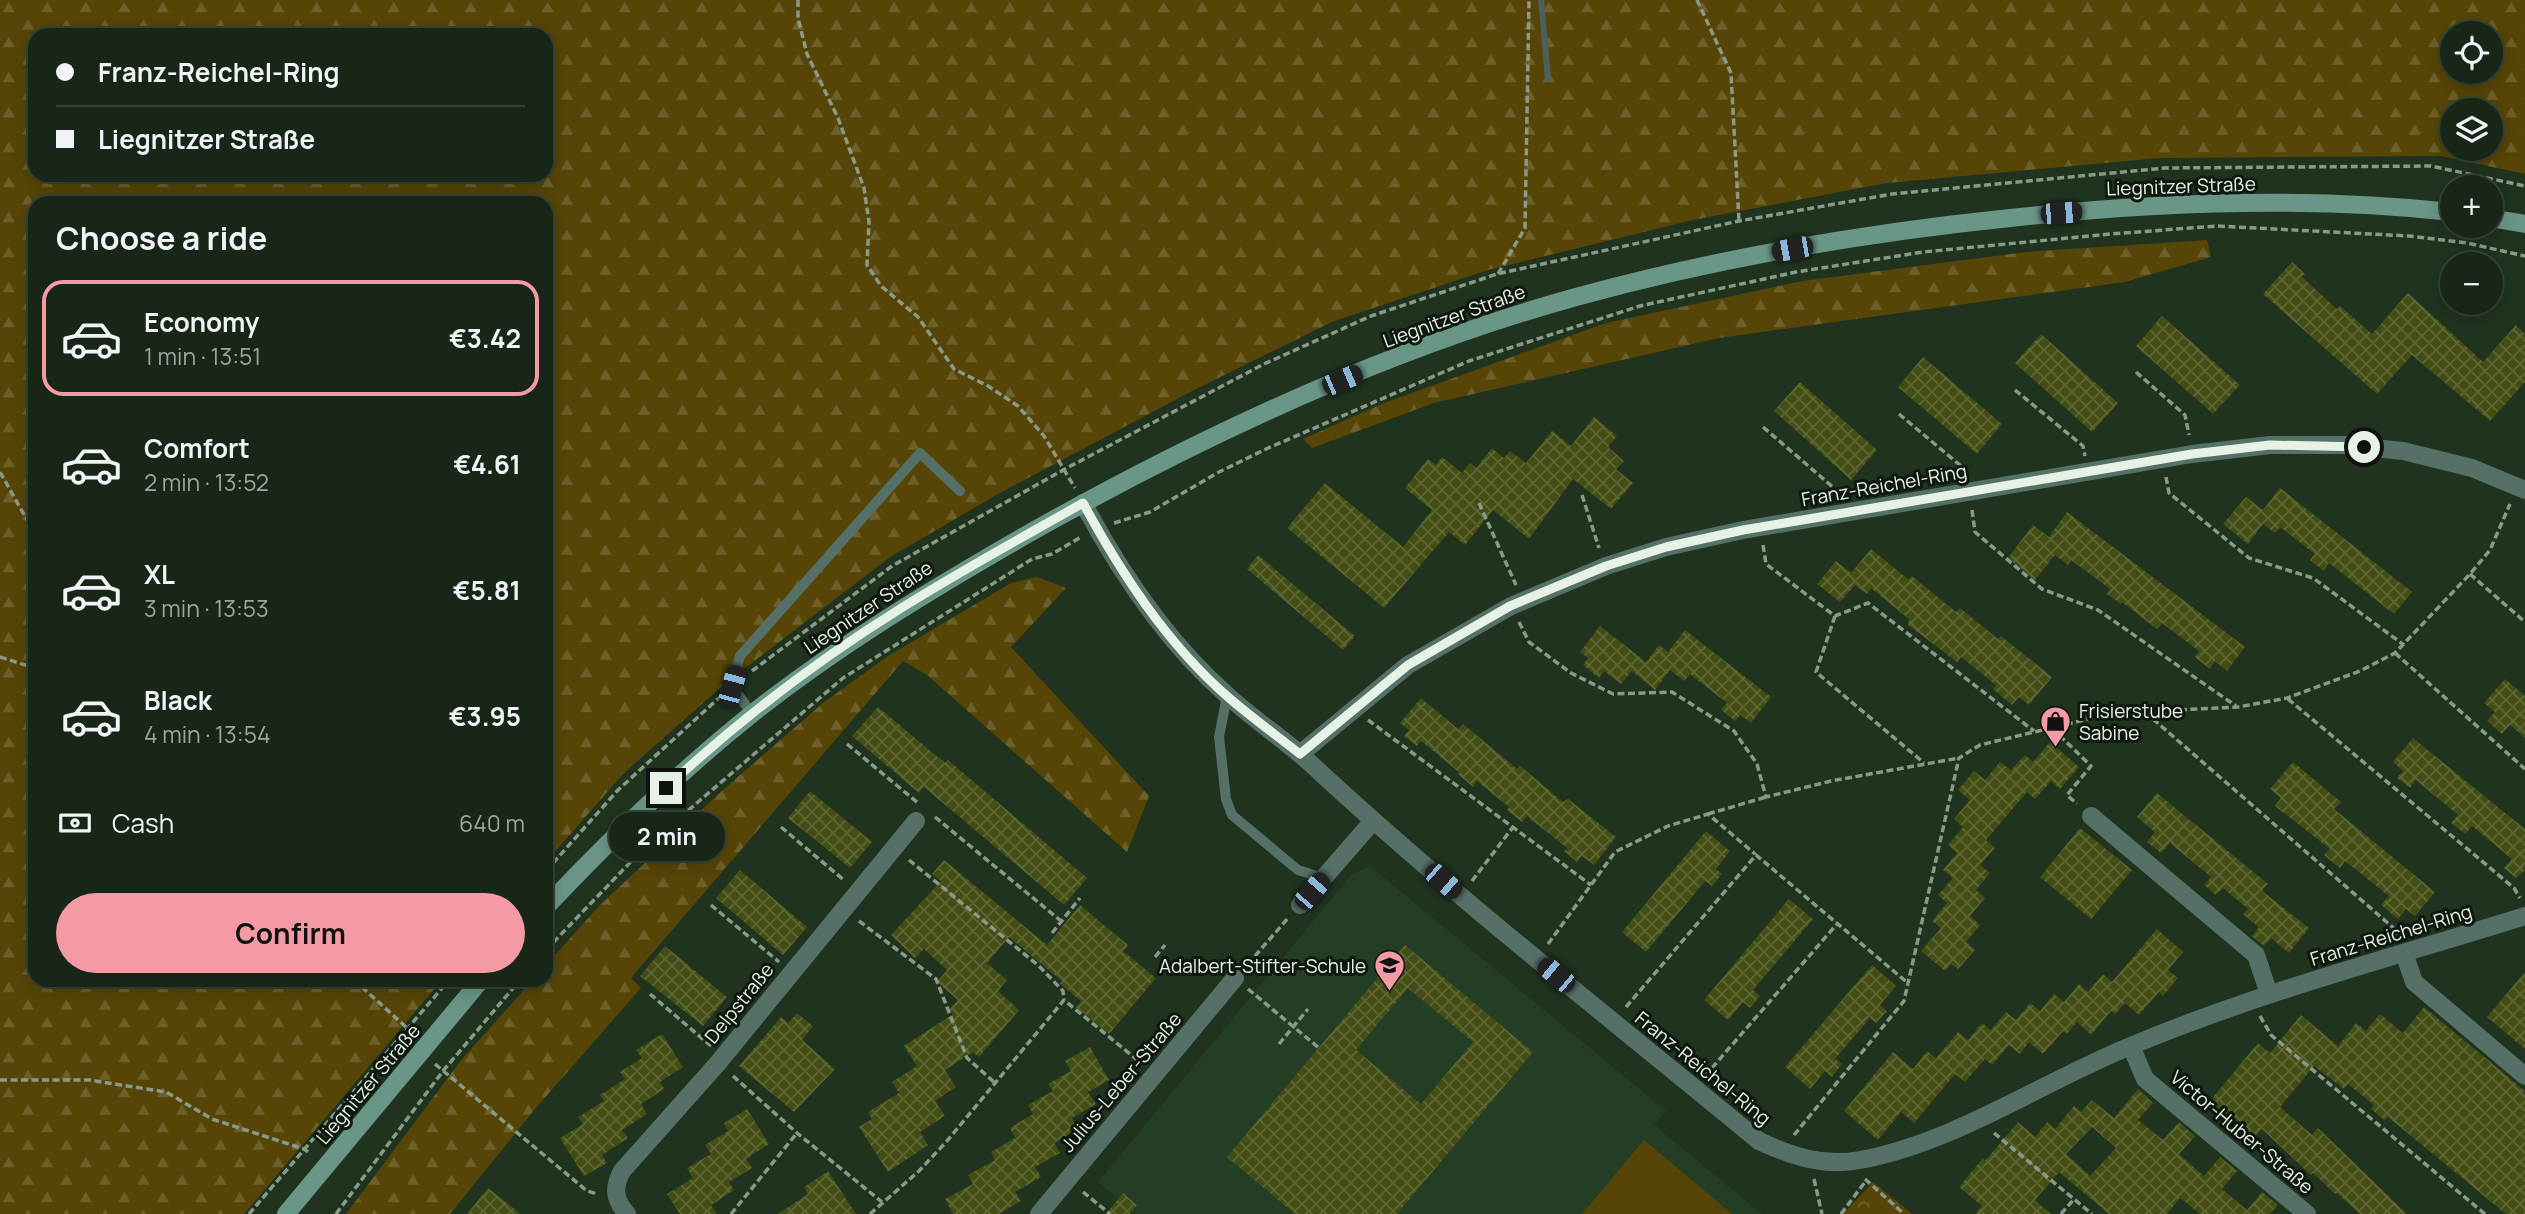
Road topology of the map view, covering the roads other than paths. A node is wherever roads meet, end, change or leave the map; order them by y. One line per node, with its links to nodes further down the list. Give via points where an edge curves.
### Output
1 (2440, 211): 6 (main road, Liegnitzer Straße, via 2342,205 2101,210 1899,232 1712,264 1559,302 1415,351 1247,420)
2 (2503, 220): 3 (main road)
3 (2525, 224)
4 (2521, 488): 9 (street, Franz-Reichel-Ring, via 2472,468 2391,449 2270,445 2088,471 1666,547 1516,603 1408,665)
5 (960, 491): 8 (lane, via 920,453 740,656 732,686)
6 (1083, 503): 7 (street, Franz-Reichel-Ring, via 1129,582 1191,660); 8 (main road, Liegnitzer Straße, via 900,609)
7 (1227, 696): 9 (street, Franz-Reichel-Ring); 13 (lane, via 1219,737 1232,815 1298,870)
8 (752, 714): 14 (main road, Liegnitzer Straße, via 635,817)
9 (1300, 754): 12 (street, Franz-Reichel-Ring)
10 (2091, 816): 20 (street, via 2256,955)
11 (916, 821): 23 (street, Delpstraße, via 720,1060 622,1171 615,1185)
12 (1373, 821): 13 (street); 21 (street, Franz-Reichel-Ring, via 1759,1141 1810,1160 1832,1164 1898,1152)
13 (1323, 878): 15 (street)
14 (553, 900)
15 (1300, 905)
16 (2525, 916): 17 (street, Franz-Reichel-Ring)
17 (2404, 953): 20 (street, Franz-Reichel-Ring); 22 (street, via 2414,982)
18 (1236, 978): 25 (street, Julius-Leber-Straße)
19 (475, 987): 24 (main road, Liegnitzer Straße)
20 (2269, 994): 21 (street, Franz-Reichel-Ring)
21 (2131, 1046): 26 (street, Victor-Huber-Straße, via 2145,1079)
22 (2525, 1076)
23 (622, 1207)
24 (286, 1214)
25 (1039, 1214)
26 (2307, 1214)

